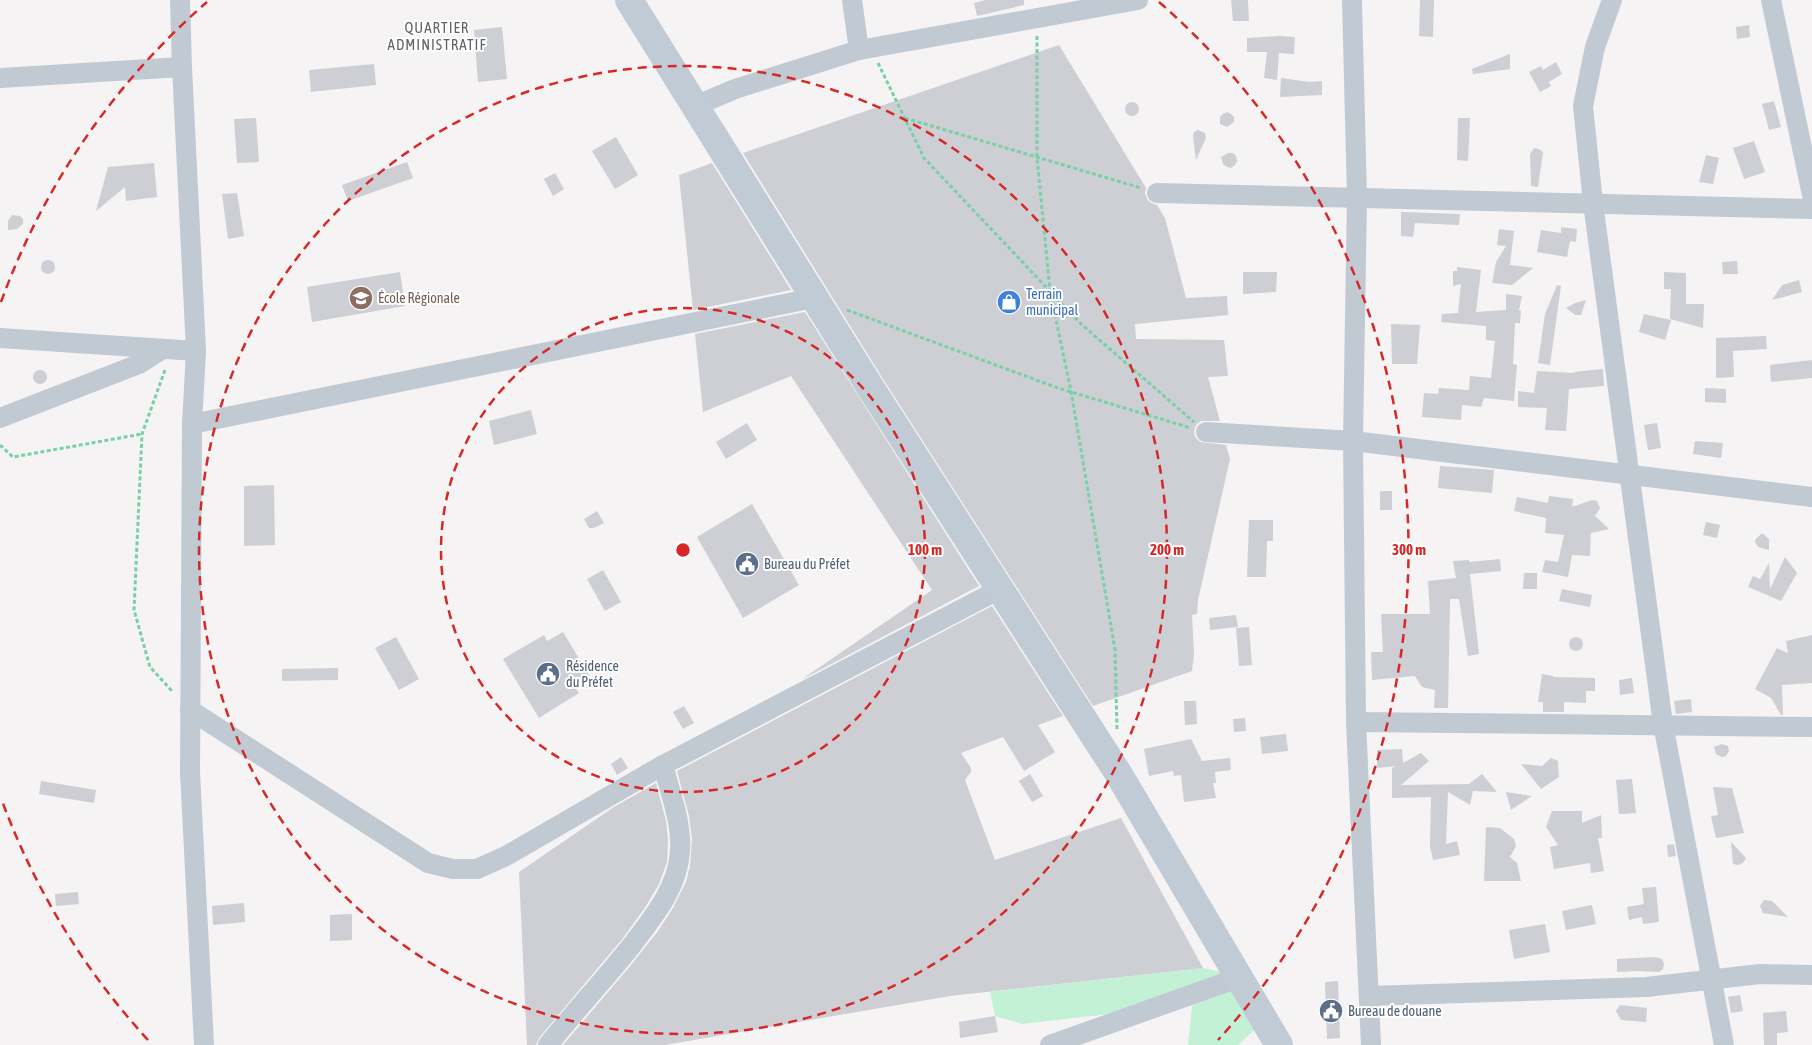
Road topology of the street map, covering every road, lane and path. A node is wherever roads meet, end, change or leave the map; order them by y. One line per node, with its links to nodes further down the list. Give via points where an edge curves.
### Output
1 (180, 0): 10 (street)
2 (629, 0): 12 (main road)
3 (852, 0): 9 (street)
4 (1138, 0): 8 (street)
5 (1352, 0): 17 (street)
6 (1612, 0): 18 (street, via 1595,46 1583,106)
7 (1771, 0): 16 (street)
8 (1036, 18): 9 (street); 14 (path)
9 (865, 49): 12 (street); 13 (path)
10 (182, 67): 11 (street); 24 (street)
11 (0, 78)
12 (695, 106): 21 (main road)
13 (904, 118): 14 (path); 20 (path, via 924,158)
14 (1037, 157): 15 (path); 20 (path)
15 (1157, 193): 17 (street)
16 (1812, 195)
17 (1357, 197): 18 (street); 30 (street)
18 (1593, 203): 19 (street); 32 (street)
19 (1812, 209)
20 (1050, 291): 25 (path); 28 (path, via 1081,324)
21 (814, 298): 25 (path); 27 (street); 34 (main road)
22 (0, 338): 23 (street)
23 (166, 350): 24 (street); 26 (street, via 139,364); 29 (path)
24 (196, 351): 27 (street)
25 (1071, 391): 28 (path); 39 (path, via 1115,650)
26 (0, 418)
27 (192, 424): 35 (street)
28 (1206, 432): 30 (street)
29 (142, 434): 31 (path, via 13,457); 35 (path, via 134,610 150,667)
30 (1353, 441): 32 (street); 36 (street)
31 (0, 446)
32 (1629, 474): 33 (street); 37 (street)
33 (1812, 497)
34 (1000, 589): 40 (street); 42 (main road, via 1123,781)
35 (190, 710): 40 (street, via 428,863 453,869 477,869 506,856); 45 (street, via 190,772)
36 (1356, 722): 37 (street); 44 (street)
37 (1663, 724): 38 (street); 43 (street)
38 (1812, 726)
39 (1117, 736)
40 (663, 765): 46 (street, via 678,822 680,851 675,880 659,910 604,981)
41 (1812, 975): 43 (street, via 1760,974)
42 (1238, 978): 47 (street); 48 (main road)
43 (1712, 979): 44 (street, via 1646,987); 50 (street)
44 (1369, 996): 49 (street)
45 (204, 1045)
46 (548, 1045)
47 (1050, 1045)
48 (1279, 1045)
49 (1371, 1045)
50 (1724, 1045)

